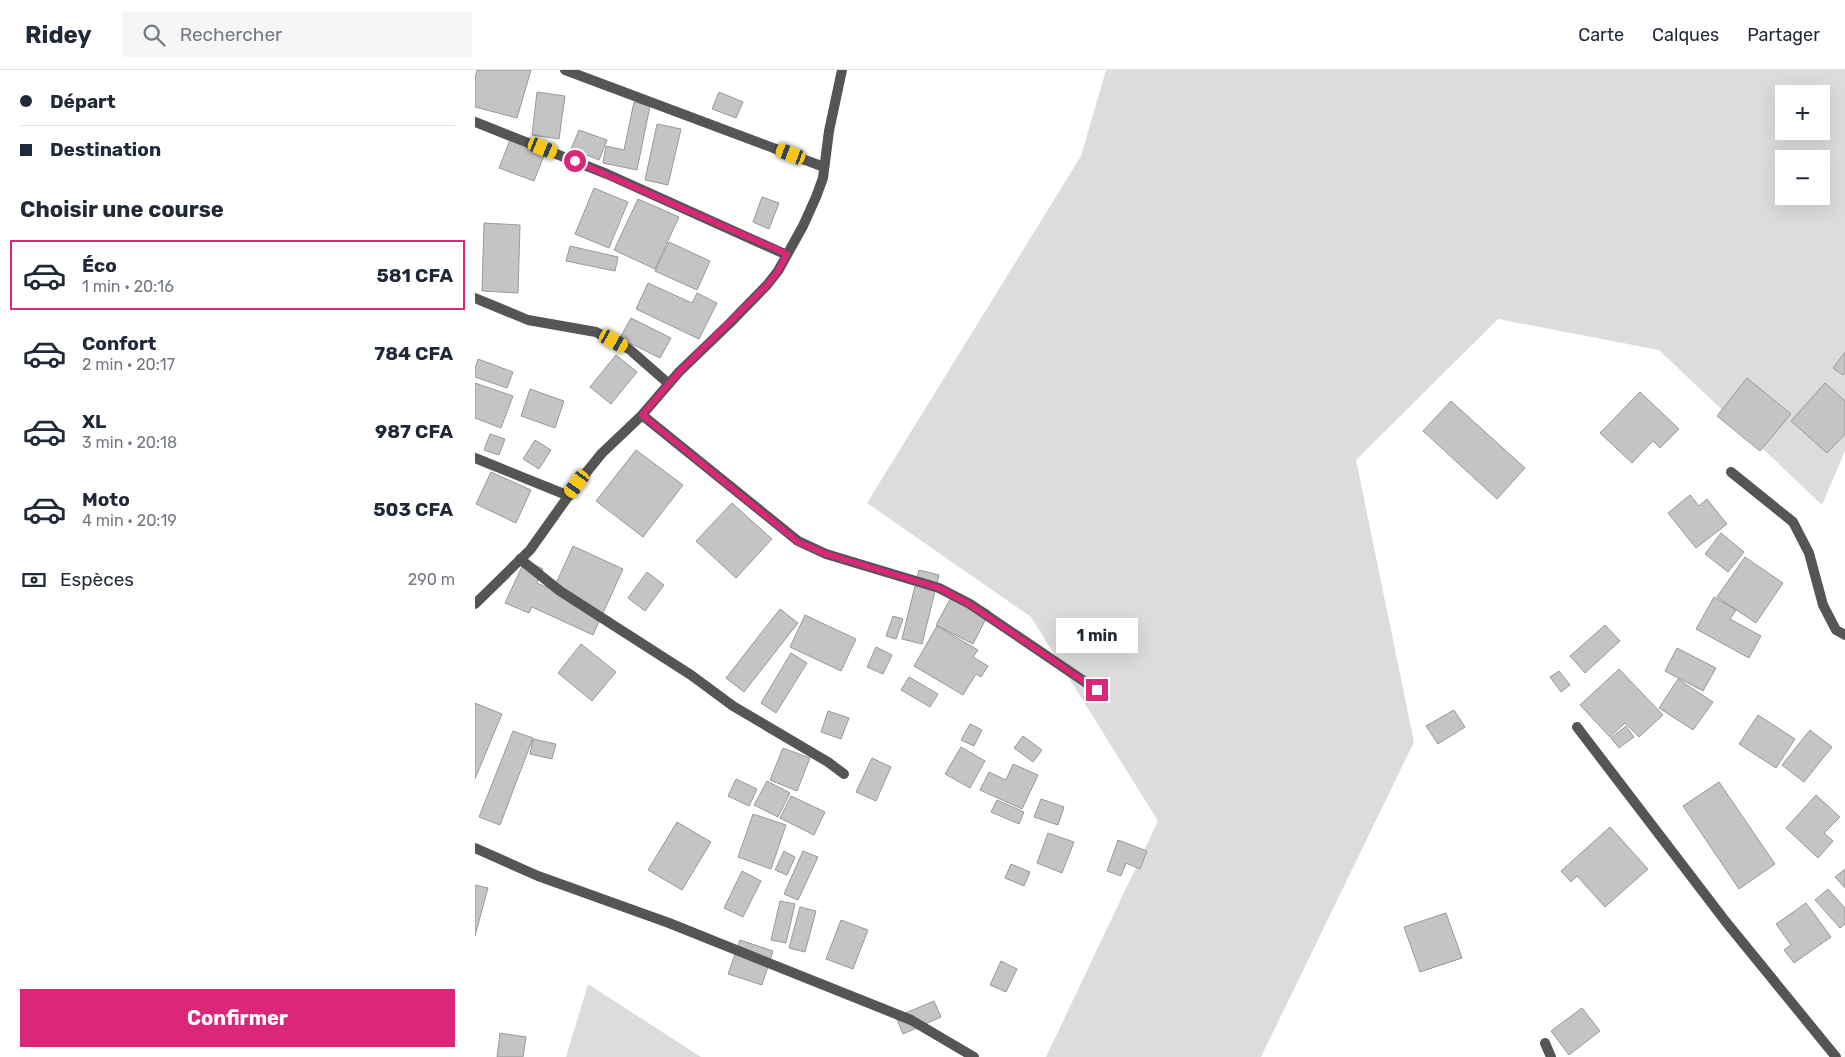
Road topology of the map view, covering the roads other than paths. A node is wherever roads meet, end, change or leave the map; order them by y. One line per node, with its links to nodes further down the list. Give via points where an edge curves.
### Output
1 (565, 70): 4 (street)
2 (842, 70): 4 (street)
3 (475, 122): 5 (street, via 607,174)
4 (825, 166): 5 (street, via 814,204)
5 (787, 254): 7 (street, via 767,285)
6 (475, 298): 7 (street, via 528,320 596,332 629,349)
7 (669, 384): 8 (street)
8 (642, 415): 11 (street, via 603,454); 15 (street, via 798,542 826,554 939,588)
9 (475, 458): 11 (street)
10 (1731, 472): 14 (street, via 1793,522 1809,553 1823,605 1837,630)
11 (569, 496): 12 (street)
12 (520, 559): 13 (street); 17 (street, via 560,591 691,675 733,706)
13 (475, 604)
14 (1845, 636)
15 (1097, 690)
16 (1577, 727): 22 (street, via 1726,922)
17 (844, 774)
18 (475, 848): 20 (street, via 538,876 669,923 911,1020)
19 (1545, 1043): 21 (street)
20 (974, 1057)
21 (1551, 1057)
22 (1836, 1057)

